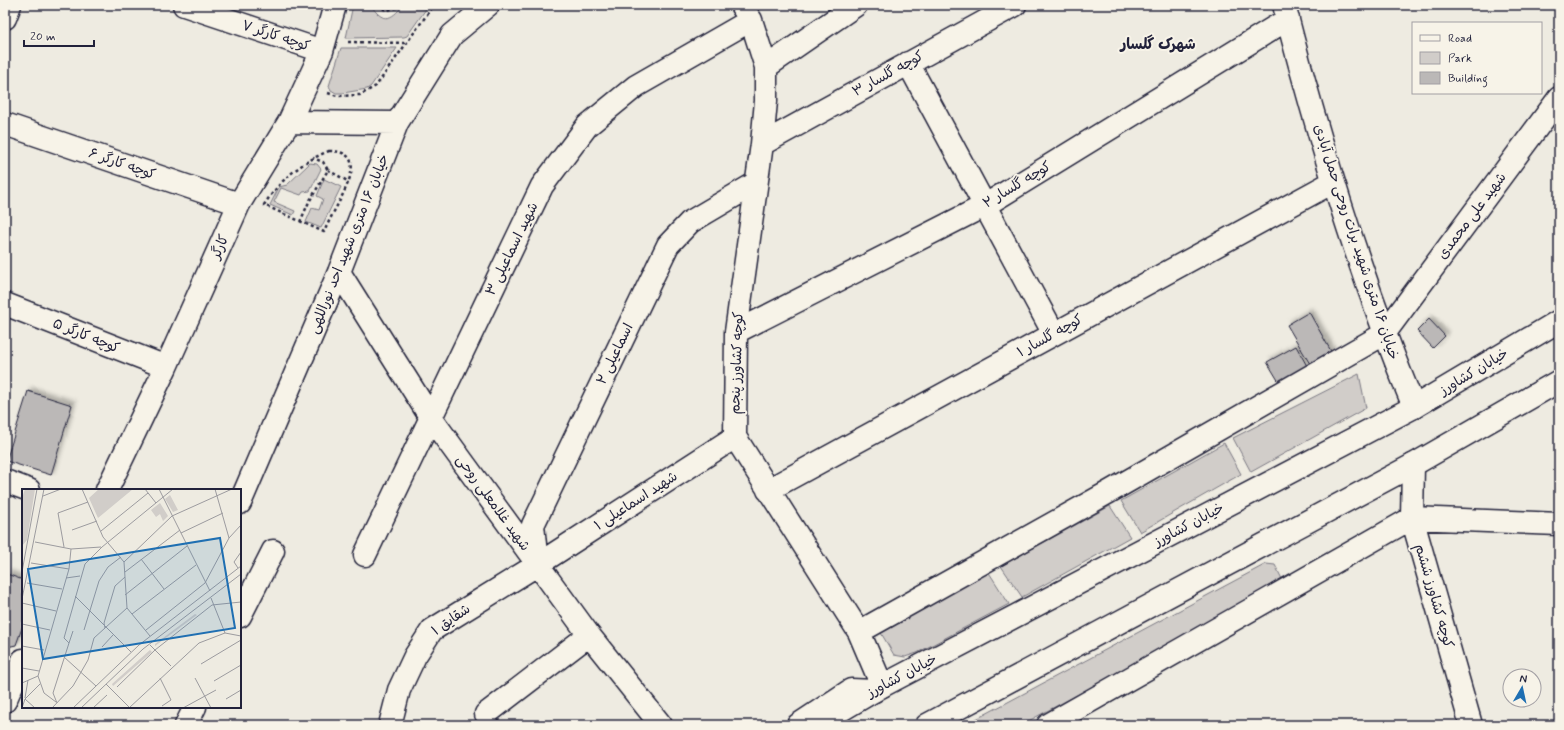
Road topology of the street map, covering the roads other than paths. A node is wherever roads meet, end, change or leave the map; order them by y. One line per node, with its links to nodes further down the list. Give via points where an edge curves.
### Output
1 (10, 5): 9 (street)
2 (184, 5): 10 (street, کوچه کارگر ۷)
3 (335, 5): 10 (street, کارگر)
4 (488, 5): 15 (street, خیابان ۱۶ متری شهید احد نوراللهی, via 452,35)
5 (856, 5): 12 (street)
6 (1015, 5): 11 (street, کوچه گلسار ۳)
7 (1286, 12): 18 (street, خیابان ۱۶ متری شهید برات روحی حمل آبادی); 21 (street, کوچه گلسار ۲)
8 (746, 13): 12 (street, کوچه کشاورز پنجم); 31 (street, شهید اسماعیلی ۳, via 636,86 587,126 542,186)
9 (5, 18)
10 (322, 51): 14 (street, کارگر)
11 (908, 62): 17 (street, کوچه گلسار ۳); 21 (street)
12 (766, 67): 17 (street, کوچه کشاورز پنجم)
13 (1559, 98): 27 (street, شهید علی محمدی)
14 (289, 122): 15 (street); 20 (street, کارگر)
15 (398, 123): 22 (street, خیابان ۱۶ متری شهید احد نوراللهی)
16 (5, 124): 20 (street, کوچه کارگر ۶)
17 (762, 144): 19 (street, کوچه کشاورز پنجم)
18 (1333, 182): 26 (street, کوچه گلسار ۱); 27 (street, خیابان ۱۶ متری شهید برات روحی حمل آبادی)
19 (756, 183): 25 (street, کوچه کشاورز پنجم); 43 (street, اسماعیلی ۲, via 690,222 668,245 533,525)
20 (239, 204): 28 (street, کارگر)
21 (984, 206): 25 (street, کوچه گلسار ۲); 26 (street)
22 (339, 272): 31 (street, شهید غلامعلی روحی); 38 (street, خیابان ۱۶ متری شهید احد نوراللهی)
23 (5, 304): 28 (street, کوچه کارگر ۵)
24 (1559, 320): 30 (street, خیابان کشاورز)
25 (736, 332): 32 (street, کوچه کشاورز پنجم)
26 (1054, 334): 37 (street, کوچه گلسار ۱)
27 (1384, 334): 30 (street, خیابان ۱۶ متری شهید برات روحی حمل آبادی); 45 (street)
28 (166, 368): 36 (street, کارگر)
29 (1559, 381): 33 (street)
30 (1414, 407): 48 (street, خیابان کشاورز)
31 (431, 418): 42 (street, شهید اسماعیلی ۳); 43 (street, شهید غلامعلی روحی)
32 (735, 437): 37 (street); 43 (street, شهید اسماعیلی ۱)
33 (1413, 465): 39 (street, کوچه کشاورز ششم); 57 (street)
34 (5, 481): 35 (street)
35 (26, 489)
36 (106, 489)
37 (768, 490): 45 (street)
38 (241, 500)
39 (1412, 518): 40 (street); 58 (street); 59 (street, کوچه کشاورز ششم)
40 (1559, 524)
41 (273, 550): 44 (street)
42 (365, 555)
43 (537, 565): 46 (street, شهید غلامعلی روحی); 53 (street, شقایق ۱, via 432,630 415,656 399,690)
44 (241, 614)
45 (858, 632): 48 (street)
46 (589, 635): 51 (street); 54 (street, شهید غلامعلی روحی)
47 (16, 663): 49 (street)
48 (878, 689): 55 (street, via 852,690); 56 (street, خیابان کشاورز)
49 (5, 701)
50 (194, 708): 52 (street)
51 (486, 714)
52 (186, 725)
53 (390, 725)
54 (661, 725)
55 (798, 725)
56 (816, 725)
57 (927, 725)
58 (1048, 725)
59 (1471, 725)

